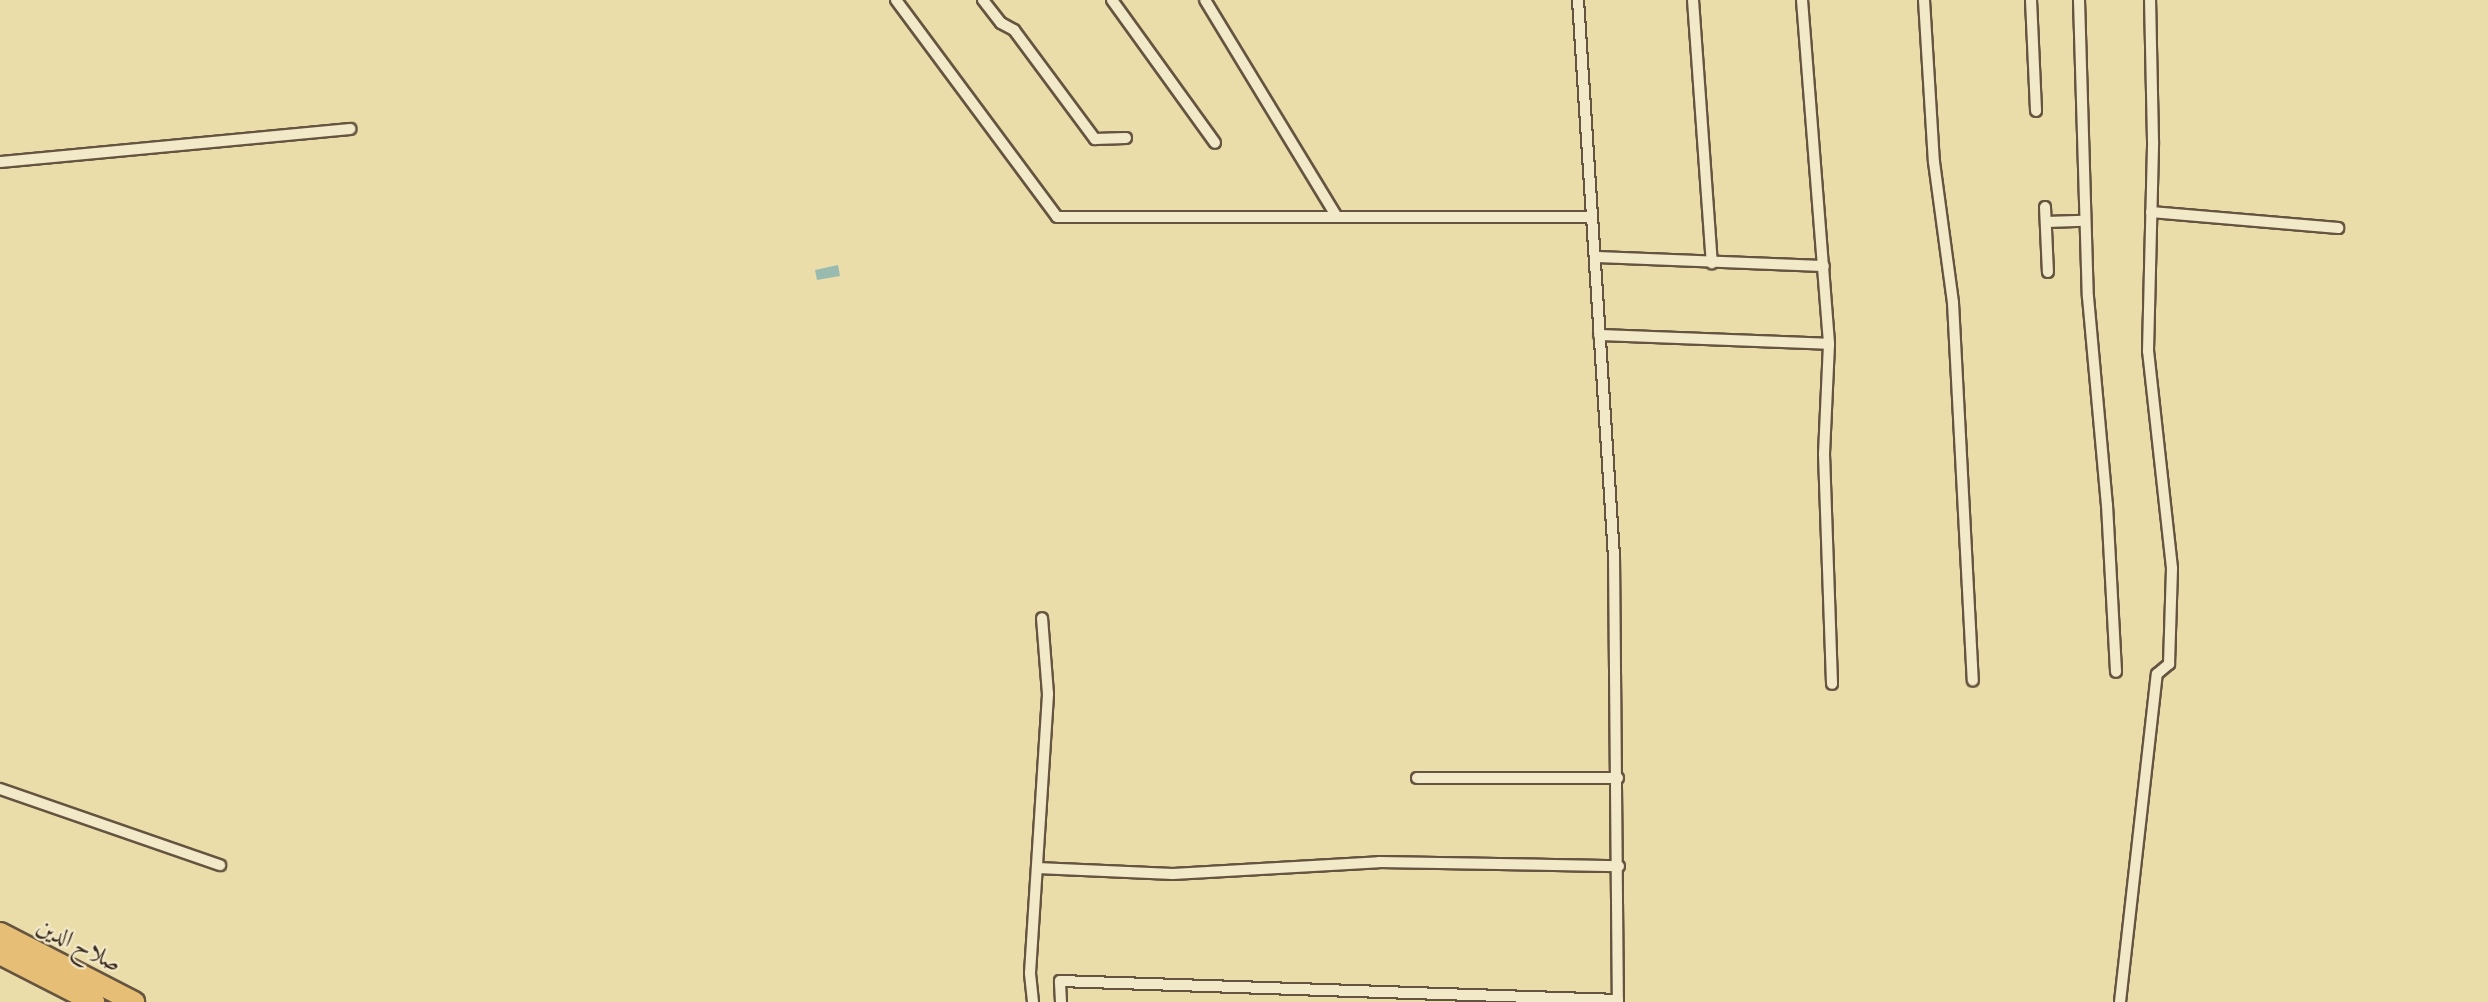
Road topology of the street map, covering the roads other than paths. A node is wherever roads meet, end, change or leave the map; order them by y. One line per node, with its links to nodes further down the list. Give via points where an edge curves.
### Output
1 (896, 0): 19 (street, via 1057,217)
2 (983, 0): 14 (street, via 1001,23 1014,30 1095,139)
3 (1112, 0): 15 (street)
4 (1205, 0): 19 (street)
5 (1578, 0): 20 (street, via 1586,71)
6 (1694, 0): 25 (street)
7 (1802, 0): 26 (street)
8 (1924, 0): 32 (street, via 1934,162 1953,303)
9 (2031, 0): 12 (street)
10 (2079, 0): 21 (street)
11 (2150, 0): 18 (street)
12 (2036, 111)
13 (350, 129): 16 (street)
14 (1126, 138)
15 (1215, 143)
16 (0, 162)
17 (2045, 207): 22 (street)
18 (2151, 212): 23 (street); 47 (street, via 2148,351 2172,568 2169,664 2157,674)
19 (1335, 214): 20 (street)
20 (1591, 217): 24 (street)
21 (2084, 221): 22 (street); 31 (street)
22 (2046, 222): 27 (street)
23 (2338, 228)
24 (1596, 257): 25 (street); 28 (street)
25 (1712, 263): 26 (street)
26 (1824, 266): 29 (street)
27 (2048, 272)
28 (1599, 335): 29 (street); 35 (street, via 1614,556)
29 (1829, 344): 33 (street, via 1824,454)
30 (1042, 618): 39 (street, via 1048,694)
31 (2116, 672)
32 (1973, 680)
33 (1832, 684)
34 (1417, 778): 35 (street)
35 (1618, 778): 38 (street)
36 (0, 789): 37 (street)
37 (220, 865)
38 (1619, 866): 39 (street, via 1379,862 1173,874); 42 (street)
39 (1037, 868): 45 (street, via 1030,974)
40 (0, 933): 44 (highway, صلاح الدين)
41 (0, 954): 43 (highway, صلاح الدين)
42 (1618, 1001): 46 (street, via 1060,981)
43 (94, 1002)
44 (134, 1002)
45 (1033, 1002)
46 (1061, 1002)
47 (2120, 1002)

